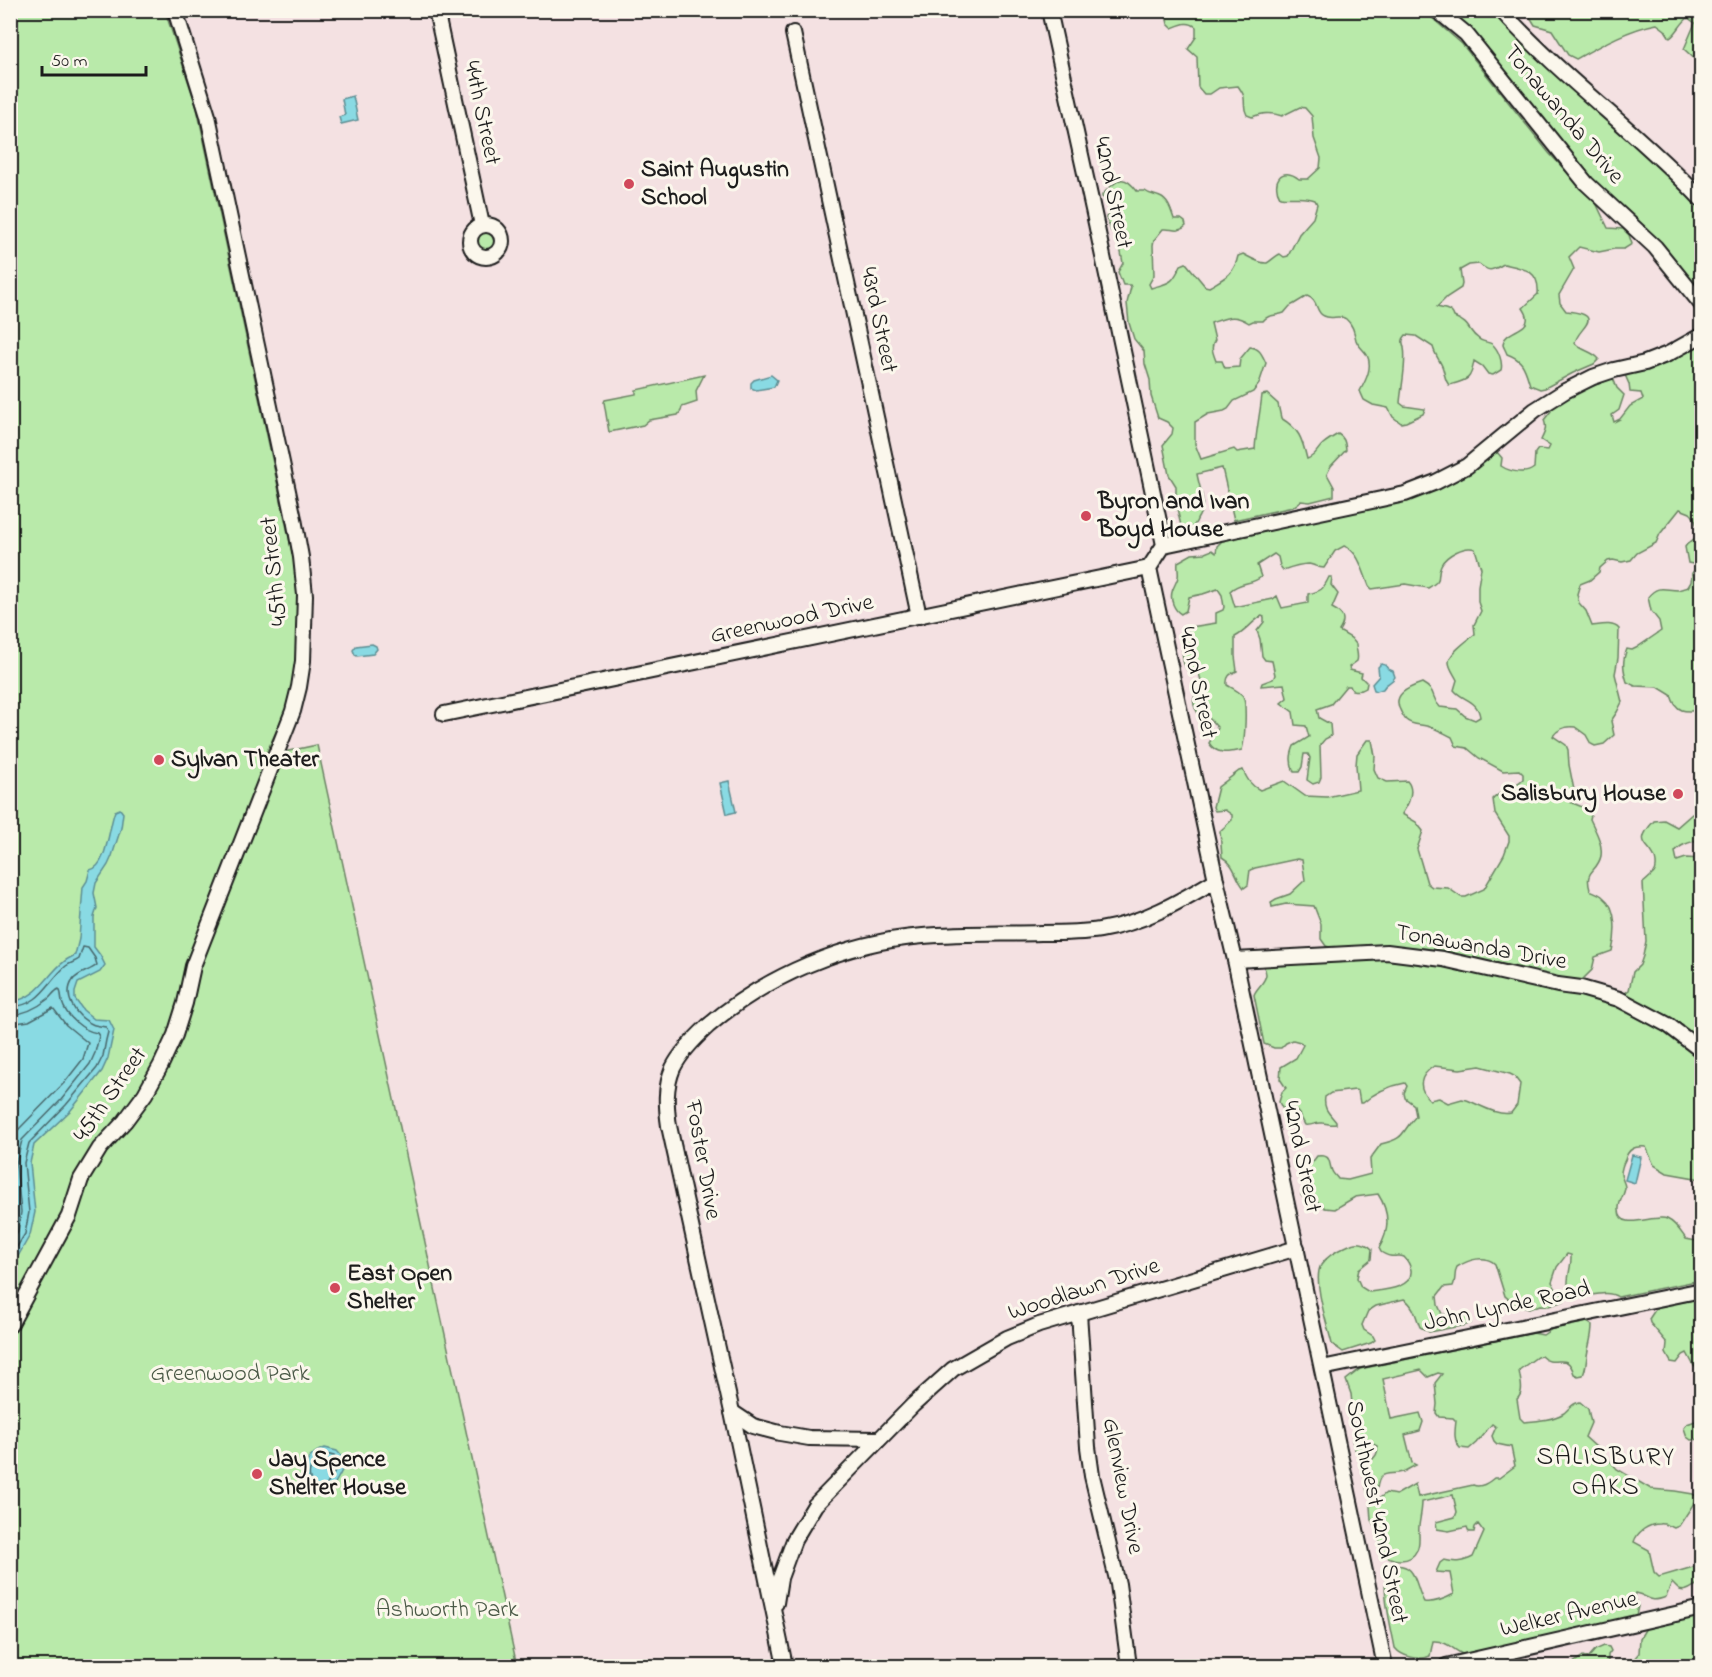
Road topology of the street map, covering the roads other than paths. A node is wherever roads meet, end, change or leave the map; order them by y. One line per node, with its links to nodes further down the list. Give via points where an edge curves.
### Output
1 (175, 10): 21 (street, 45th Street, via 208,116 296,528 305,595 303,661 293,711 193,966 175,1035 145,1094 100,1148 81,1179 69,1216)
2 (436, 10): 8 (street, 44th Street)
3 (1049, 10): 11 (street, 42nd Street)
4 (1437, 10): 9 (street, Tonawanda Drive, via 1466,34 1586,183 1655,247)
5 (1501, 10): 7 (street, Tonawanda Drive, via 1527,39 1673,169)
6 (793, 33): 13 (street, 43rd Street)
7 (1701, 200)
8 (482, 225)
9 (1701, 305)
10 (1701, 335): 11 (street, via 1668,354 1593,377 1565,391 1529,414 1467,466 1426,486 1405,494)
11 (1164, 545): 12 (street)
12 (1149, 568): 13 (street, Greenwood Drive); 15 (street, 42nd Street)
13 (919, 616): 14 (street, Greenwood Drive)
14 (444, 714)
15 (1216, 880): 16 (street, 42nd Street); 23 (street, Foster Drive, via 1143,919 1120,926 1069,932 921,936 840,953 748,996 724,1012 683,1052 668,1083 669,1126)
16 (1235, 960): 17 (street, Tonawanda Drive, via 1388,952 1443,959 1619,999 1668,1025); 18 (street, 42nd Street)
17 (1701, 1051)
18 (1297, 1248): 20 (street, Woodlawn Drive); 22 (street, 42nd Street)
19 (1701, 1290): 22 (street, John Lynde Road)
20 (1079, 1313): 24 (street, Woodlawn Drive, via 1006,1338 968,1359 921,1397); 28 (street, Glenview Drive, via 1092,1476 1118,1584)
21 (10, 1325)
22 (1322, 1368): 29 (street, Southwest 42nd Street)
23 (732, 1412): 24 (street, via 753,1426 780,1433); 26 (street, Foster Drive)
24 (879, 1439): 26 (street, Woodlawn Drive, via 815,1505 794,1540 780,1578)
25 (1701, 1608): 30 (street, Welker Avenue)
26 (774, 1614): 27 (street, Foster Drive)
27 (785, 1666)
28 (1128, 1666)
29 (1385, 1666)
30 (1446, 1666)

